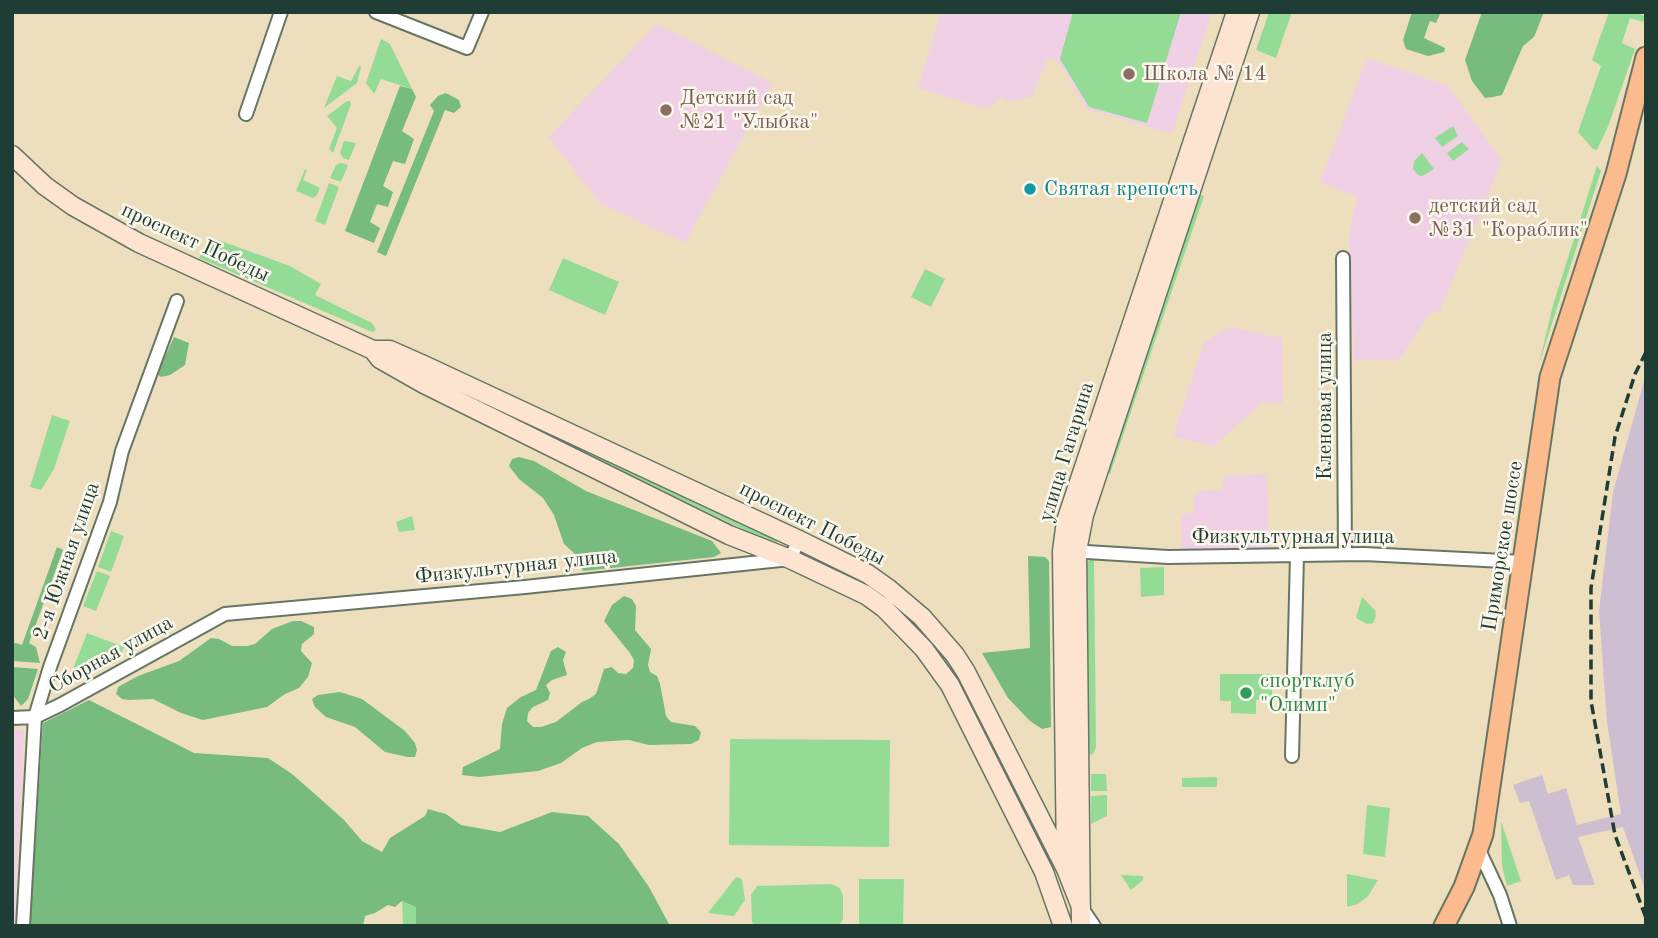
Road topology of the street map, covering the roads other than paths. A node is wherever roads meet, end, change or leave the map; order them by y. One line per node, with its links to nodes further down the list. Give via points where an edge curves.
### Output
1 (281, 12): 7 (street)
2 (482, 12): 5 (street, via 467,48)
3 (1236, 12): 15 (street, улица Гагарина, via 1066,521)
4 (1250, 12): 15 (street, улица Гагарина)
5 (383, 13)
6 (1646, 57): 10 (main road, Приморское шоссе)
7 (246, 114)
8 (1646, 119): 10 (main road, Приморское шоссе)
9 (12, 155): 13 (street, проспект Победы, via 45,186 94,219)
10 (1616, 174): 19 (main road, Приморское шоссе, via 1550,377)
11 (1343, 258): 16 (street, Кленовая улица)
12 (177, 301): 22 (street, 2-я Южная улица, via 122,451 110,502)
13 (373, 349): 14 (street, проспект Победы, via 390,350 426,366); 18 (street, проспект Победы, via 380,359 421,382 729,535)
14 (799, 540): 18 (street); 25 (street, проспект Победы, via 878,581 938,634 976,689)
15 (1070, 551): 17 (street, Физкультурная улица, via 1168,557); 24 (street, улица Гагарина); 27 (street, улица Гагарина)
16 (1345, 554): 17 (street, Физкультурная улица); 19 (street, Физкультурная улица)
17 (1297, 556): 23 (street)
18 (790, 559): 20 (street, Физкультурная улица); 28 (street, проспект Победы, via 866,595 924,649 950,685)
19 (1524, 562): 26 (main road, Приморское шоссе)
20 (225, 614): 22 (street, Сборная улица)
21 (12, 718): 22 (street, Сборная улица)
22 (35, 718): 30 (street, 2-я Южная улица)
23 (1292, 756)
24 (1065, 790): 25 (street, via 1048,800); 27 (street, улица Гагарина)
25 (1030, 799): 27 (street, проспект Победы)
26 (1479, 850): 34 (main road, Приморское шоссе); 35 (street)
27 (1073, 863): 28 (street, via 1053,877); 29 (street, проспект Победы); 31 (street, улица Гагарина)
28 (1045, 874): 31 (street, проспект Победы)
29 (1081, 907): 32 (street); 33 (street)
30 (23, 926)
31 (1065, 926)
32 (1081, 926)
33 (1094, 926)
34 (1444, 926)
35 (1510, 926)

